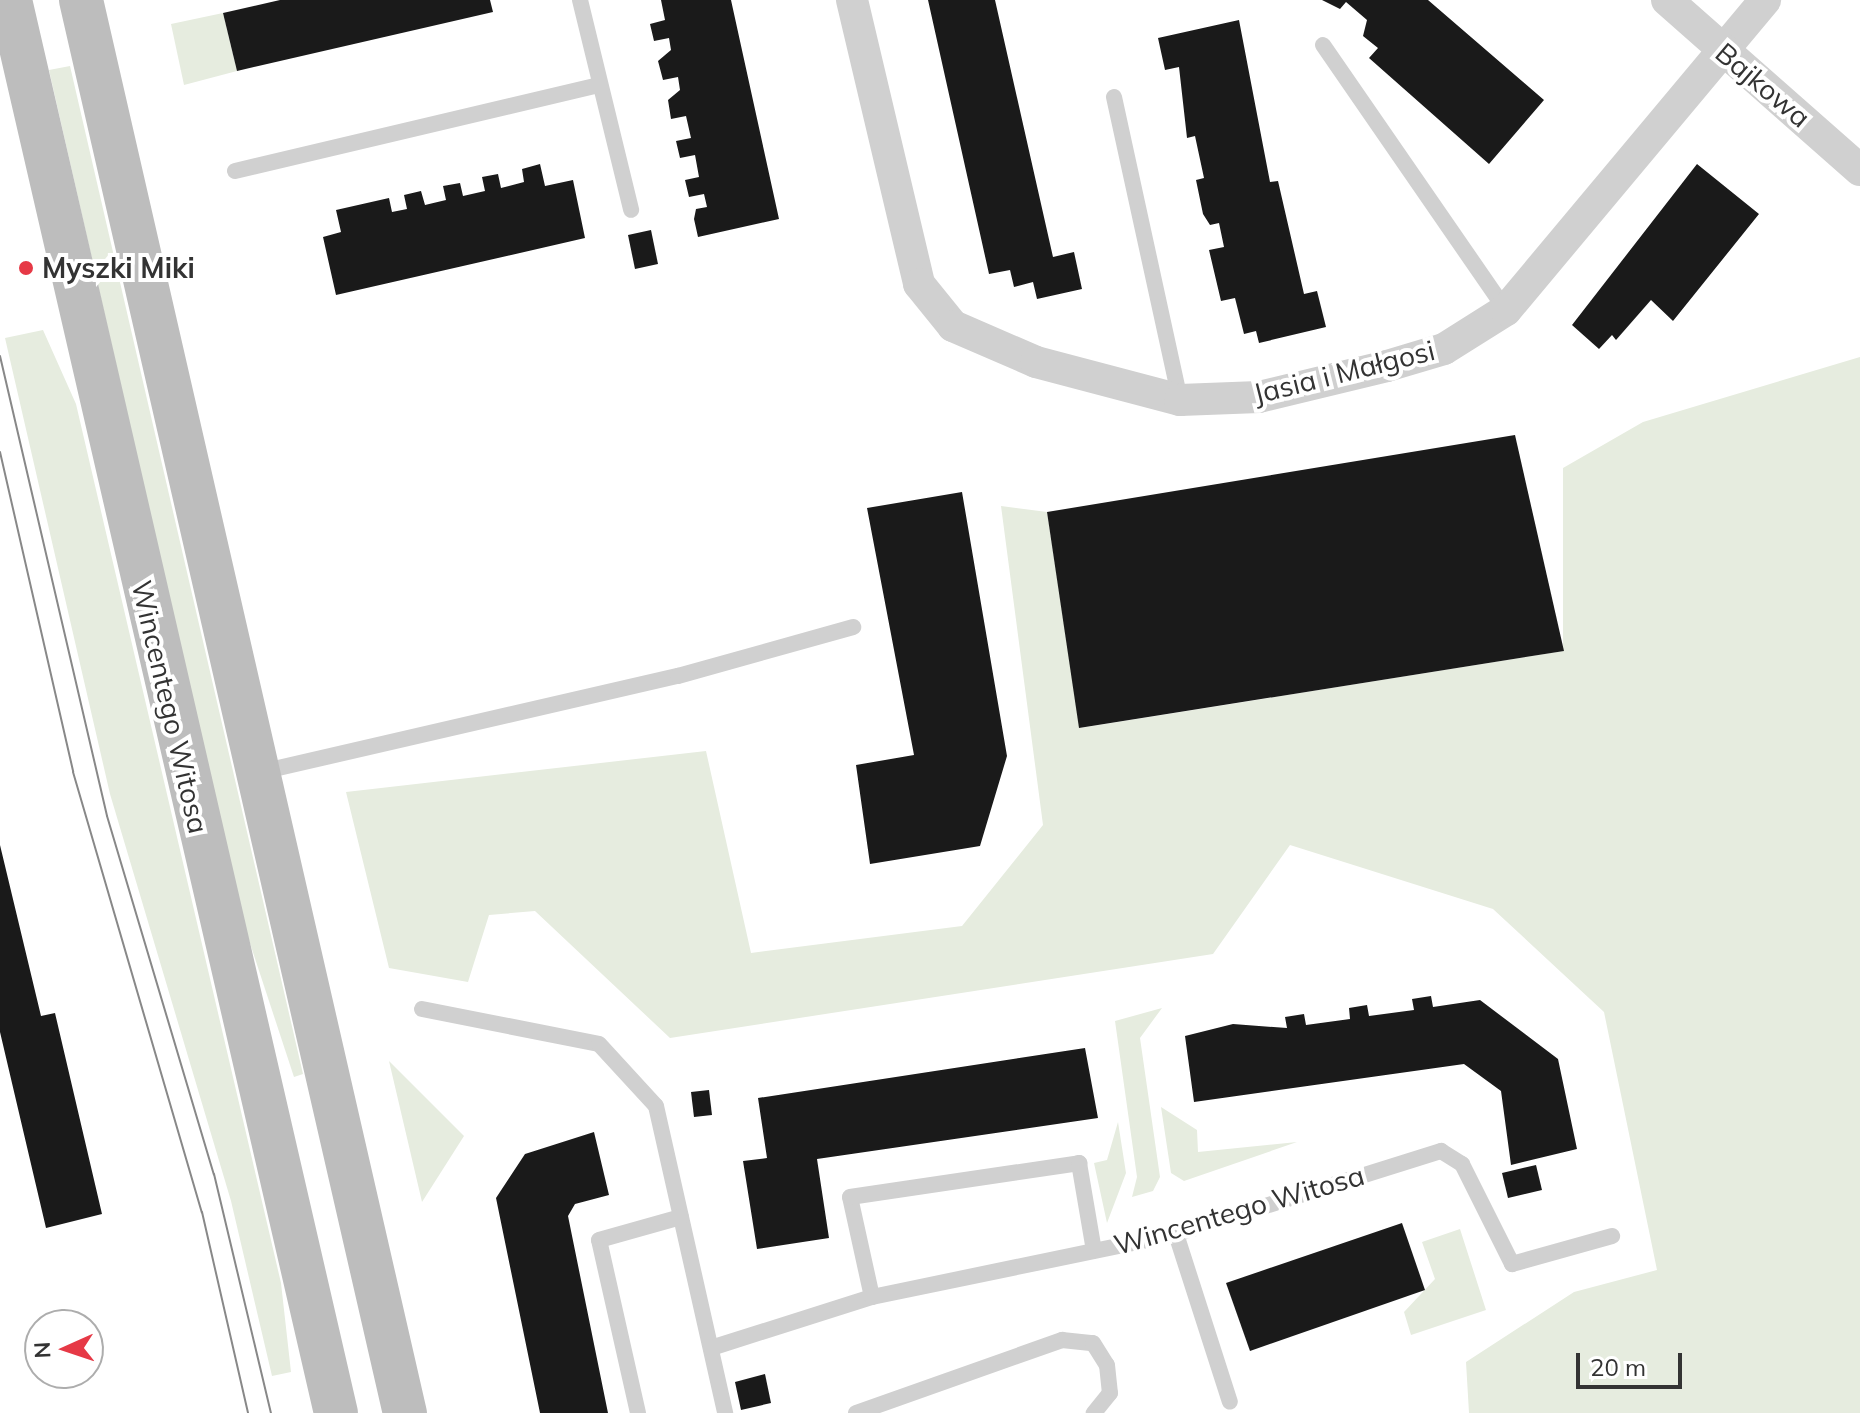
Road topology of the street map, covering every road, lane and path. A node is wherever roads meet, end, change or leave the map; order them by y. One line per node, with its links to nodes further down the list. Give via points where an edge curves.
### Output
1 (10, 0): 26 (main road, Wincentego Witosa)
2 (81, 0): 17 (main road)
3 (580, 0): 9 (lane)
4 (852, 0): 15 (street, Jasia i Małgosi, via 919,284 953,326 1036,362)
5 (1667, 0): 8 (street, Bajkowa)
6 (1765, 0): 8 (street, Jasia i Małgosi)
7 (1323, 45): 14 (lane)
8 (1721, 51): 11 (street, Bajkowa); 14 (street, Jasia i Małgosi)
9 (600, 85): 12 (lane); 13 (lane)
10 (1114, 97): 15 (lane)
11 (1860, 170)
12 (235, 171)
13 (631, 210)
14 (1506, 310): 15 (street, Jasia i Małgosi, via 1444,349 1387,366 1259,397)
15 (1180, 400)
16 (853, 627): 17 (lane, via 678,676)
17 (255, 773): 27 (main road)
18 (422, 1009): 19 (lane, via 599,1044 656,1106)
19 (681, 1217): 24 (lane); 28 (lane, via 599,1240)
20 (1176, 1234): 21 (lane, Wincentego Witosa, via 1441,1151 1462,1164 1512,1264); 22 (lane, Wincentego Witosa); 25 (lane)
21 (1612, 1236)
22 (1094, 1251): 23 (lane, Wincentego Witosa); 23 (lane, via 1079,1163 850,1197)
23 (872, 1297): 24 (lane, Wincentego Witosa)
24 (711, 1348): 29 (lane)
25 (1230, 1402)
26 (336, 1413)
27 (405, 1413)
28 (638, 1413)
29 (725, 1413)
30 (856, 1413): 31 (lane, via 1062,1340 1093,1343 1107,1365 1110,1393)
31 (1094, 1413)

